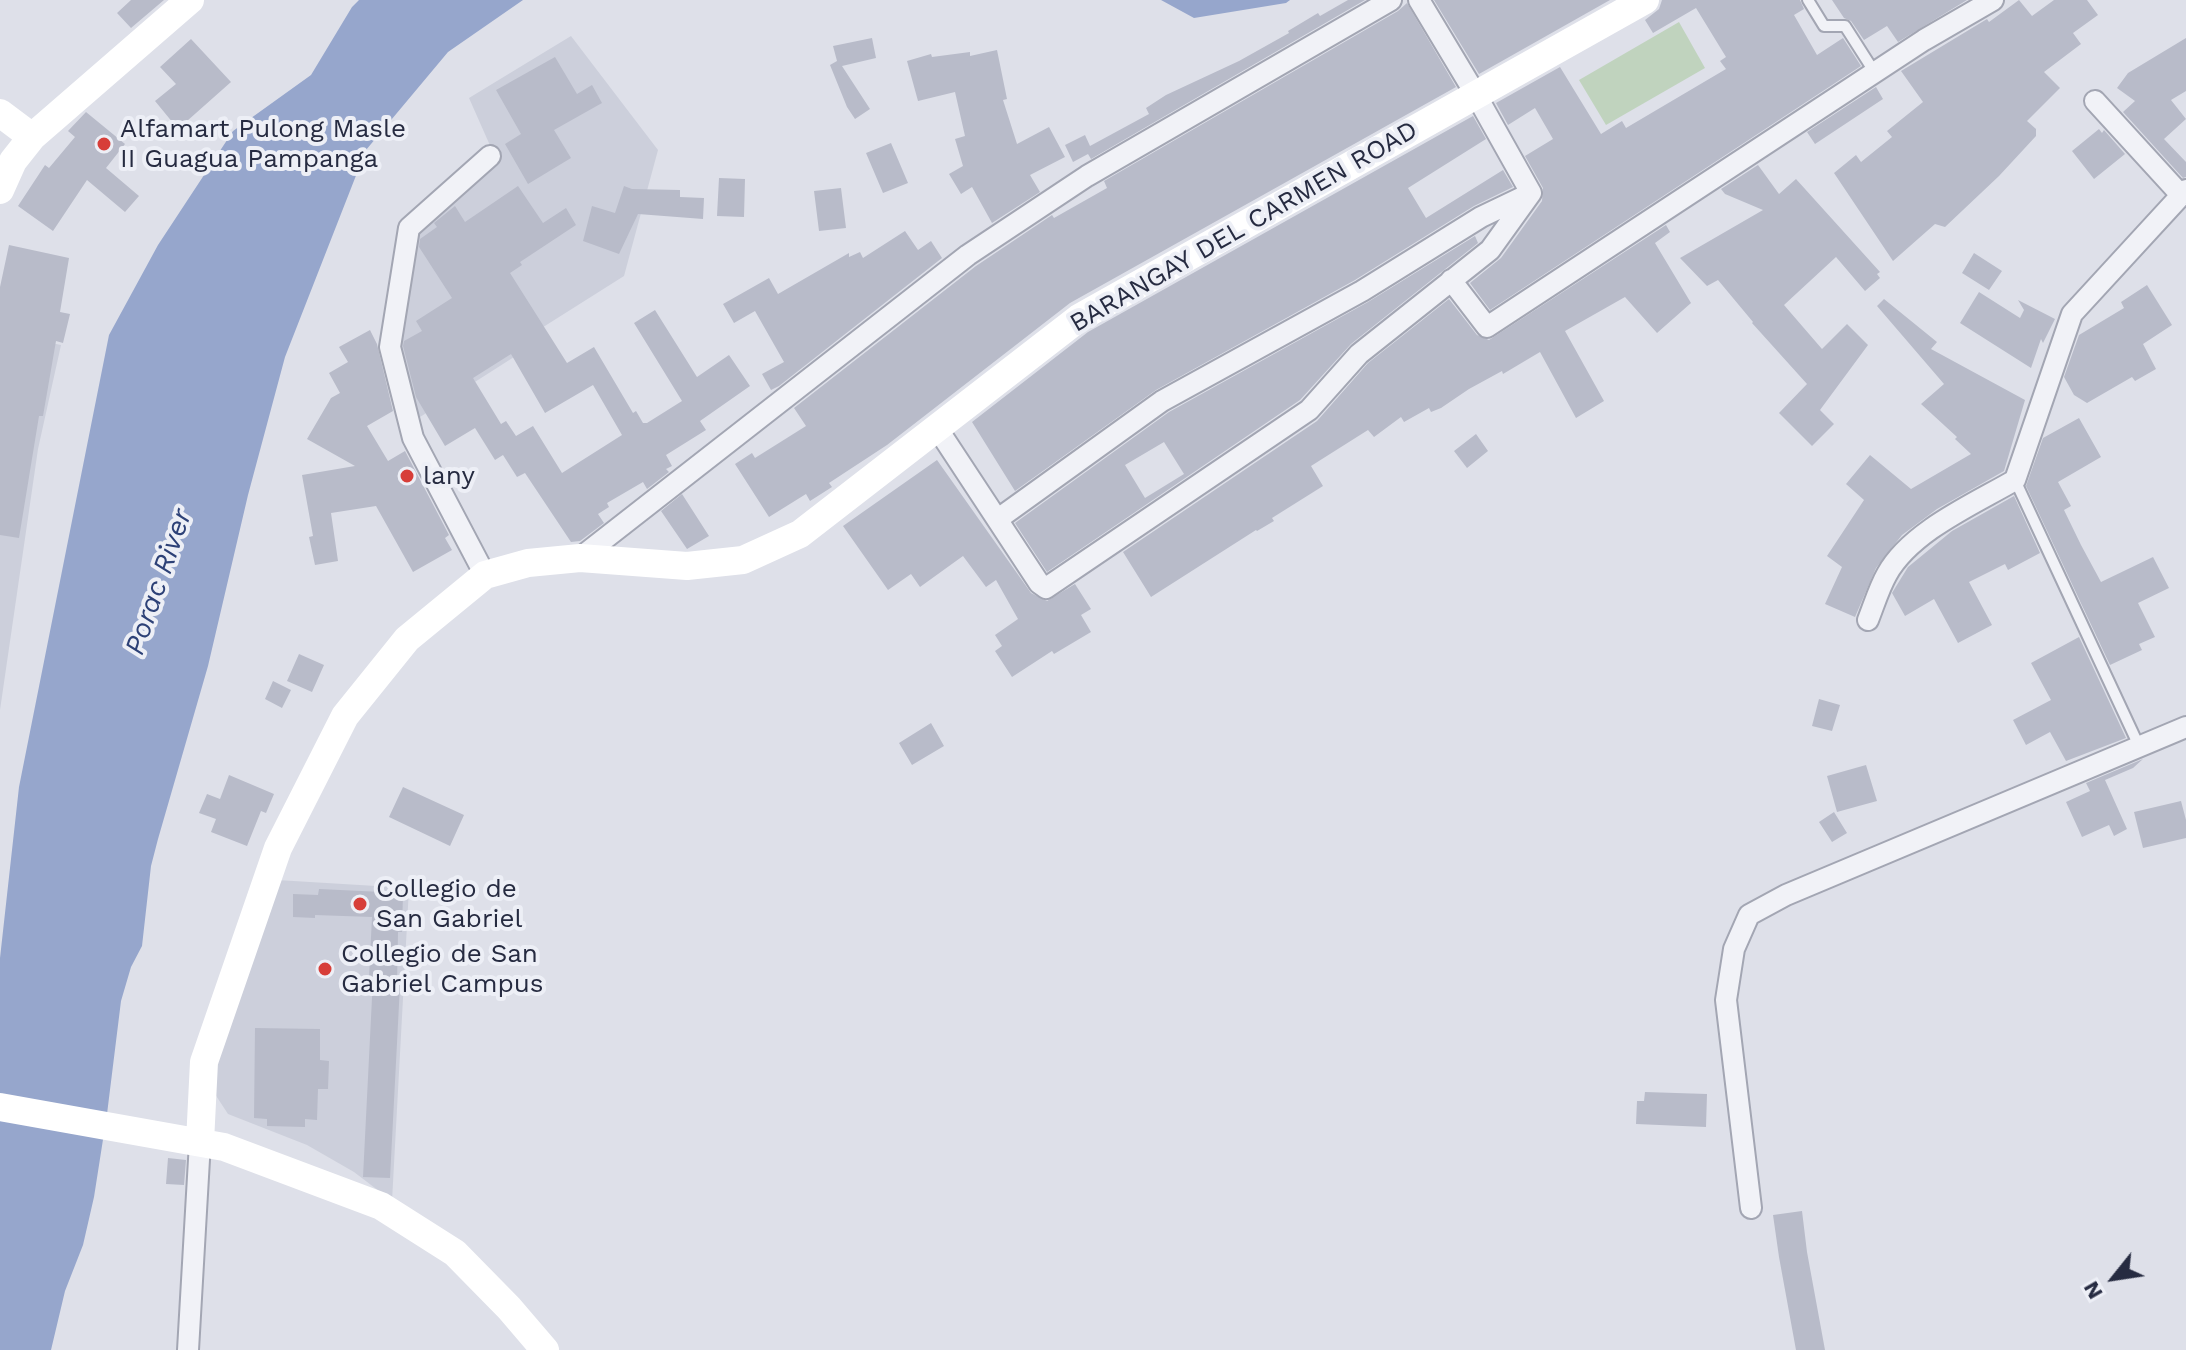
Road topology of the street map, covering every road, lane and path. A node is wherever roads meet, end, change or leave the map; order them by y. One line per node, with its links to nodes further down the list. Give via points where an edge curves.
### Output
1 (190, 0): 11 (street)
2 (1391, 0): 20 (street, via 1087,176 968,255)
3 (1419, 0): 8 (street)
4 (1645, 0): 8 (street, BARANGAY DEL CARMEN ROAD)
5 (1808, 0): 7 (lane, via 1824,26 1845,26)
6 (1993, 0): 7 (street)
7 (1875, 73): 16 (street, via 1487,327)
8 (1476, 95): 14 (street); 17 (street, BARANGAY DEL CARMEN ROAD, via 1079,318)
9 (2095, 101): 15 (street)
10 (0, 113): 11 (street)
11 (32, 137): 13 (street)
12 (490, 156): 21 (street, via 409,228 390,347 413,438)
13 (0, 190)
14 (1531, 193): 16 (street, via 1490,250); 19 (street, via 1162,401)
15 (2183, 193): 18 (street, via 2072,314)
16 (1451, 280): 19 (street, via 1359,354 1309,410 1046,588)
17 (937, 428): 19 (street); 20 (street, BARANGAY DEL CARMEN ROAD, via 800,534 743,560 687,566)
18 (2015, 480): 22 (street, via 1939,524 1909,548 1887,573); 24 (lane)
19 (998, 519)
20 (580, 558): 21 (street, BARANGAY DEL CARMEN ROAD, via 528,563)
21 (485, 575): 26 (street, BARANGAY DEL CARMEN ROAD, via 407,639 345,716 284,835 204,1062)
22 (1868, 620)
23 (2186, 727): 24 (street)
24 (2139, 746): 27 (street, via 1800,888 1749,915 1734,949 1726,1000)
25 (0, 1107): 26 (street)
26 (200, 1142): 28 (street); 29 (street, via 381,1206 455,1253)
27 (1751, 1208)
28 (188, 1350)
29 (545, 1350)

